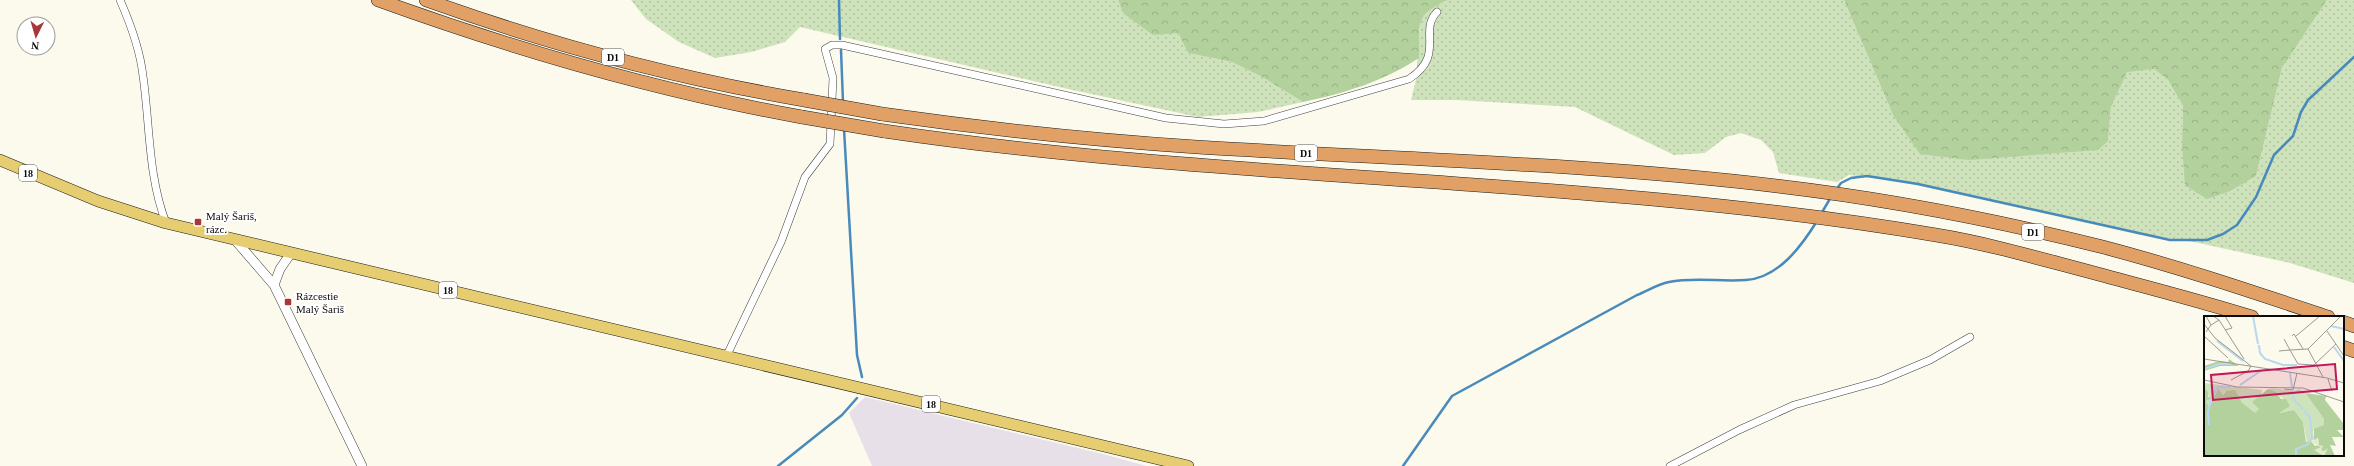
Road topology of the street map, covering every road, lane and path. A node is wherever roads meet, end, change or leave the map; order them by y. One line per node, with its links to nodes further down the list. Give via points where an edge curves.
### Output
1 (120, 0): 6 (street, via 135,34 152,165 159,206)
2 (378, 0): 10 (highway, D1, bridge, via 503,43 619,76 748,107 884,131 1074,156 1729,206 1941,236 2038,258)
3 (426, 0): 11 (highway, D1, bridge, via 508,27 646,66 748,90 882,114 963,125 1144,143 1575,166 1828,192 1926,209 2101,247 2190,272)
4 (1437, 12): 15 (street, via 1430,21 1427,59 1422,68 1409,79 1304,111 1243,124 1198,123 1166,118 842,45 825,49 833,78 830,144 805,177 781,242)
5 (0, 160): 6 (main road, 18, via 98,201)
6 (166, 223): 7 (main road, 18)
7 (236, 241): 8 (main road, 18); 9 (street)
8 (291, 254): 9 (street, via 280,268); 15 (main road, 18)
9 (274, 285): 16 (street)
10 (2248, 316)
11 (2325, 316)
12 (2344, 322): 13 (highway)
13 (2354, 326)
14 (1970, 336): 18 (street, via 1930,360 1880,381 1794,405)
15 (727, 355): 17 (main road, 18)
16 (362, 466)
17 (1188, 466)
18 (1670, 466)

